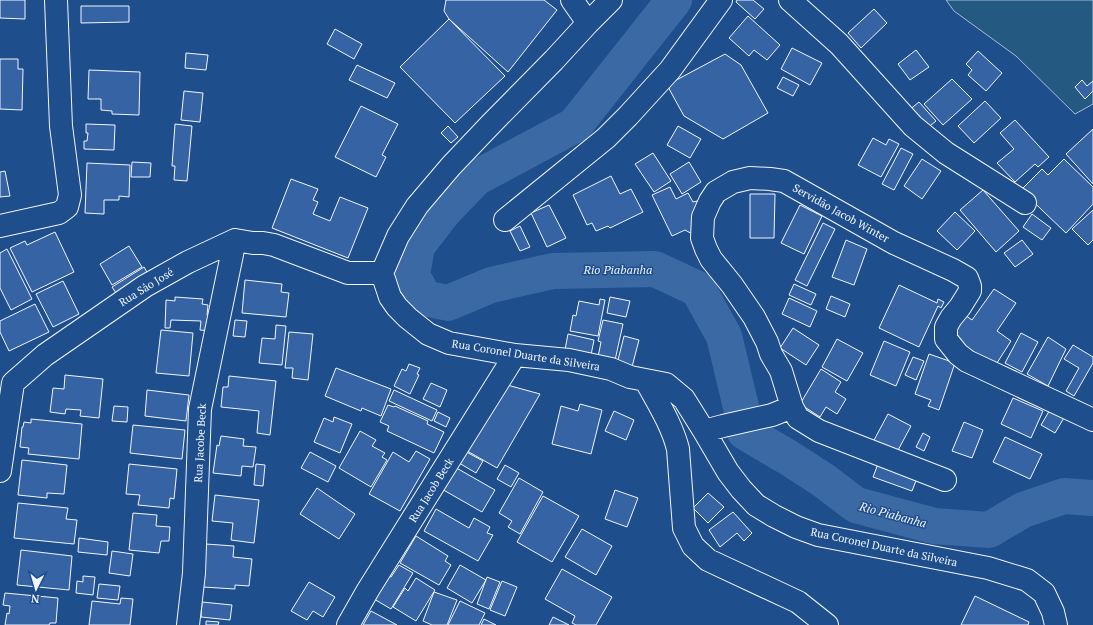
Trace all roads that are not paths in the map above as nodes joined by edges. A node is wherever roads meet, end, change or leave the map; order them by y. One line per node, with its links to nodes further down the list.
1 (56, 0): 9 (street)
2 (572, 0): 6 (street)
3 (611, 0): 6 (street)
4 (721, 0): 8 (street)
5 (790, 0): 7 (street)
6 (588, 23): 11 (street)
7 (1025, 203)
8 (505, 220)
9 (0, 226)
10 (235, 240): 11 (street); 13 (street, Rua Sâo José); 20 (street, Rua Jacobe Beck)
11 (382, 273): 12 (street, Rua Coronel Duarte da Silveira)
12 (515, 355): 14 (street, Rua Coronel Duarte da Silveira); 21 (street, Rua Jacob Beck)
13 (6, 379): 18 (street, Rua Sâo José)
14 (646, 381): 17 (street, Rua Coronel Duarte da Silveira); 22 (street)
15 (792, 407): 16 (street, Servidão Jacob Winter); 17 (street); 19 (street)
16 (1093, 420)
17 (714, 428): 23 (street, Rua Coronel Duarte da Silveira)
18 (0, 471)
19 (945, 480)
20 (188, 625)
21 (348, 625)
22 (827, 625)
23 (1056, 625)

